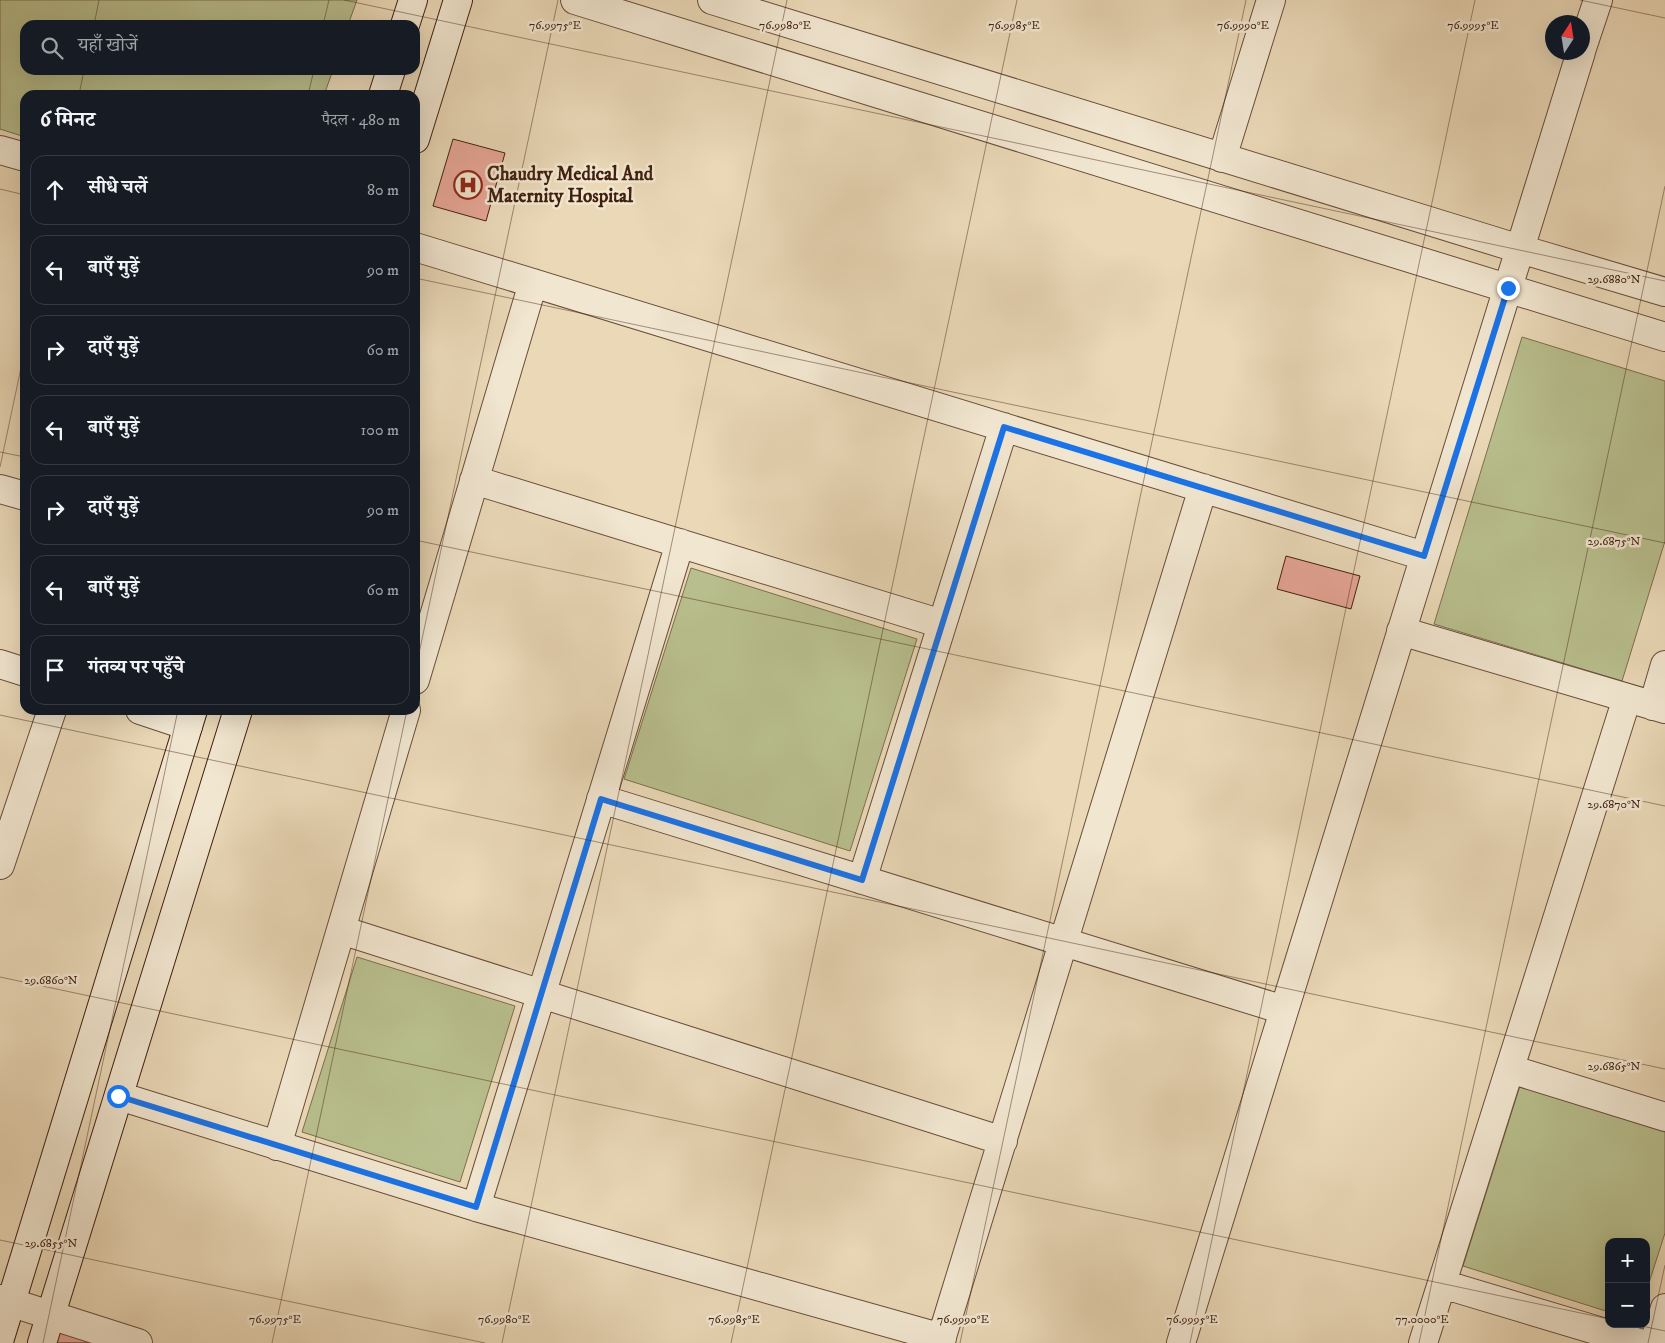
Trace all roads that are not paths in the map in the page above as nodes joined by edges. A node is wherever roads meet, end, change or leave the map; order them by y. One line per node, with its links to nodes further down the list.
1 (413, 0): 7 (street)
2 (458, 0): 12 (street)
3 (575, 0): 19 (street)
4 (712, 0): 15 (street)
5 (1271, 0): 15 (street)
6 (1598, 0): 8 (street)
7 (407, 20)
8 (1590, 24)
9 (1579, 60): 17 (street)
10 (389, 75): 11 (street)
11 (385, 90)
12 (420, 123)
13 (0, 150): 14 (street)
14 (20, 156)
15 (1222, 158): 17 (street)
16 (420, 249): 18 (street)
17 (1520, 249): 19 (street); 20 (street)
18 (533, 283): 22 (street); 23 (street)
19 (1508, 288): 21 (street); 28 (street)
20 (1665, 292)
21 (1665, 337)
22 (1004, 427): 24 (street); 29 (street)
23 (474, 480): 27 (street); 31 (street)
24 (1203, 488): 28 (street); 46 (street)
25 (0, 489): 26 (street)
26 (20, 495)
27 (680, 543): 29 (street); 42 (street)
28 (1424, 556): 30 (street)
29 (942, 624): 44 (street)
30 (1401, 631): 35 (street); 48 (street)
31 (420, 663)
32 (0, 664): 34 (street)
33 (1665, 665): 36 (street)
34 (20, 670)
35 (1627, 698): 36 (street); 49 (street)
36 (1659, 707)
37 (50, 715): 43 (street)
38 (172, 715): 41 (street)
39 (236, 715): 50 (street)
40 (405, 715): 45 (street)
41 (191, 718): 56 (street)
42 (601, 799): 44 (street); 47 (street)
43 (0, 865)
44 (862, 880): 46 (street)
45 (341, 930): 47 (street); 53 (street)
46 (1064, 942): 48 (street); 52 (street)
47 (542, 994): 52 (street); 54 (street)
48 (1284, 1010): 63 (street)
49 (1510, 1069): 51 (street); 55 (street)
50 (118, 1096): 53 (street); 58 (street)
51 (1665, 1117)
52 (1003, 1141): 60 (street)
53 (277, 1146): 54 (street)
54 (476, 1207): 60 (street)
55 (1442, 1284): 64 (street); 65 (street)
56 (5, 1301): 58 (street); 59 (street)
57 (1665, 1308): 66 (street)
58 (51, 1316): 61 (street); 62 (street)
59 (0, 1338)
60 (941, 1341)
61 (42, 1343)
62 (138, 1343)
63 (1181, 1343)
64 (1423, 1343)
65 (1639, 1343)
66 (1654, 1343)

